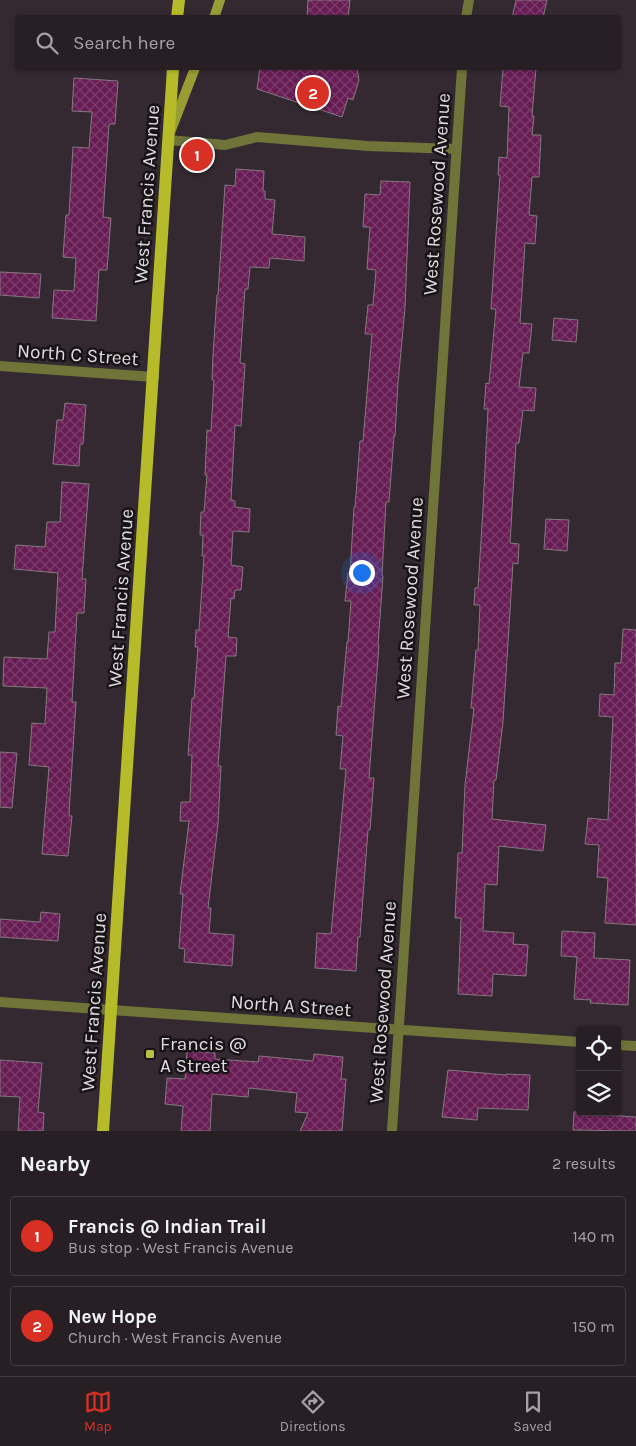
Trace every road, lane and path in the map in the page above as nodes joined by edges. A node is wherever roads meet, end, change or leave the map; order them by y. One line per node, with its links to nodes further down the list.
1 (179, 0): 4 (main road)
2 (220, 0): 5 (main road)
3 (469, 0): 6 (street)
4 (178, 15)
5 (215, 15)
6 (466, 15)
7 (173, 70): 10 (main road, West Francis Avenue)
8 (194, 70): 10 (main road)
9 (462, 70): 11 (street, West Rosewood Avenue)
10 (168, 140): 11 (street); 13 (main road, West Francis Avenue)
11 (456, 149): 16 (street, West Rosewood Avenue)
12 (0, 366): 13 (street, North C Street)
13 (154, 377): 15 (main road, West Francis Avenue)
14 (0, 1002): 15 (street, North A Street)
15 (111, 1010): 16 (street, North A Street); 20 (main road, West Francis Avenue)
16 (398, 1030): 17 (street, North A Street); 21 (street, West Rosewood Avenue)
17 (576, 1042)
18 (621, 1045): 19 (street)
19 (636, 1046)
20 (103, 1131)
21 (392, 1131)

